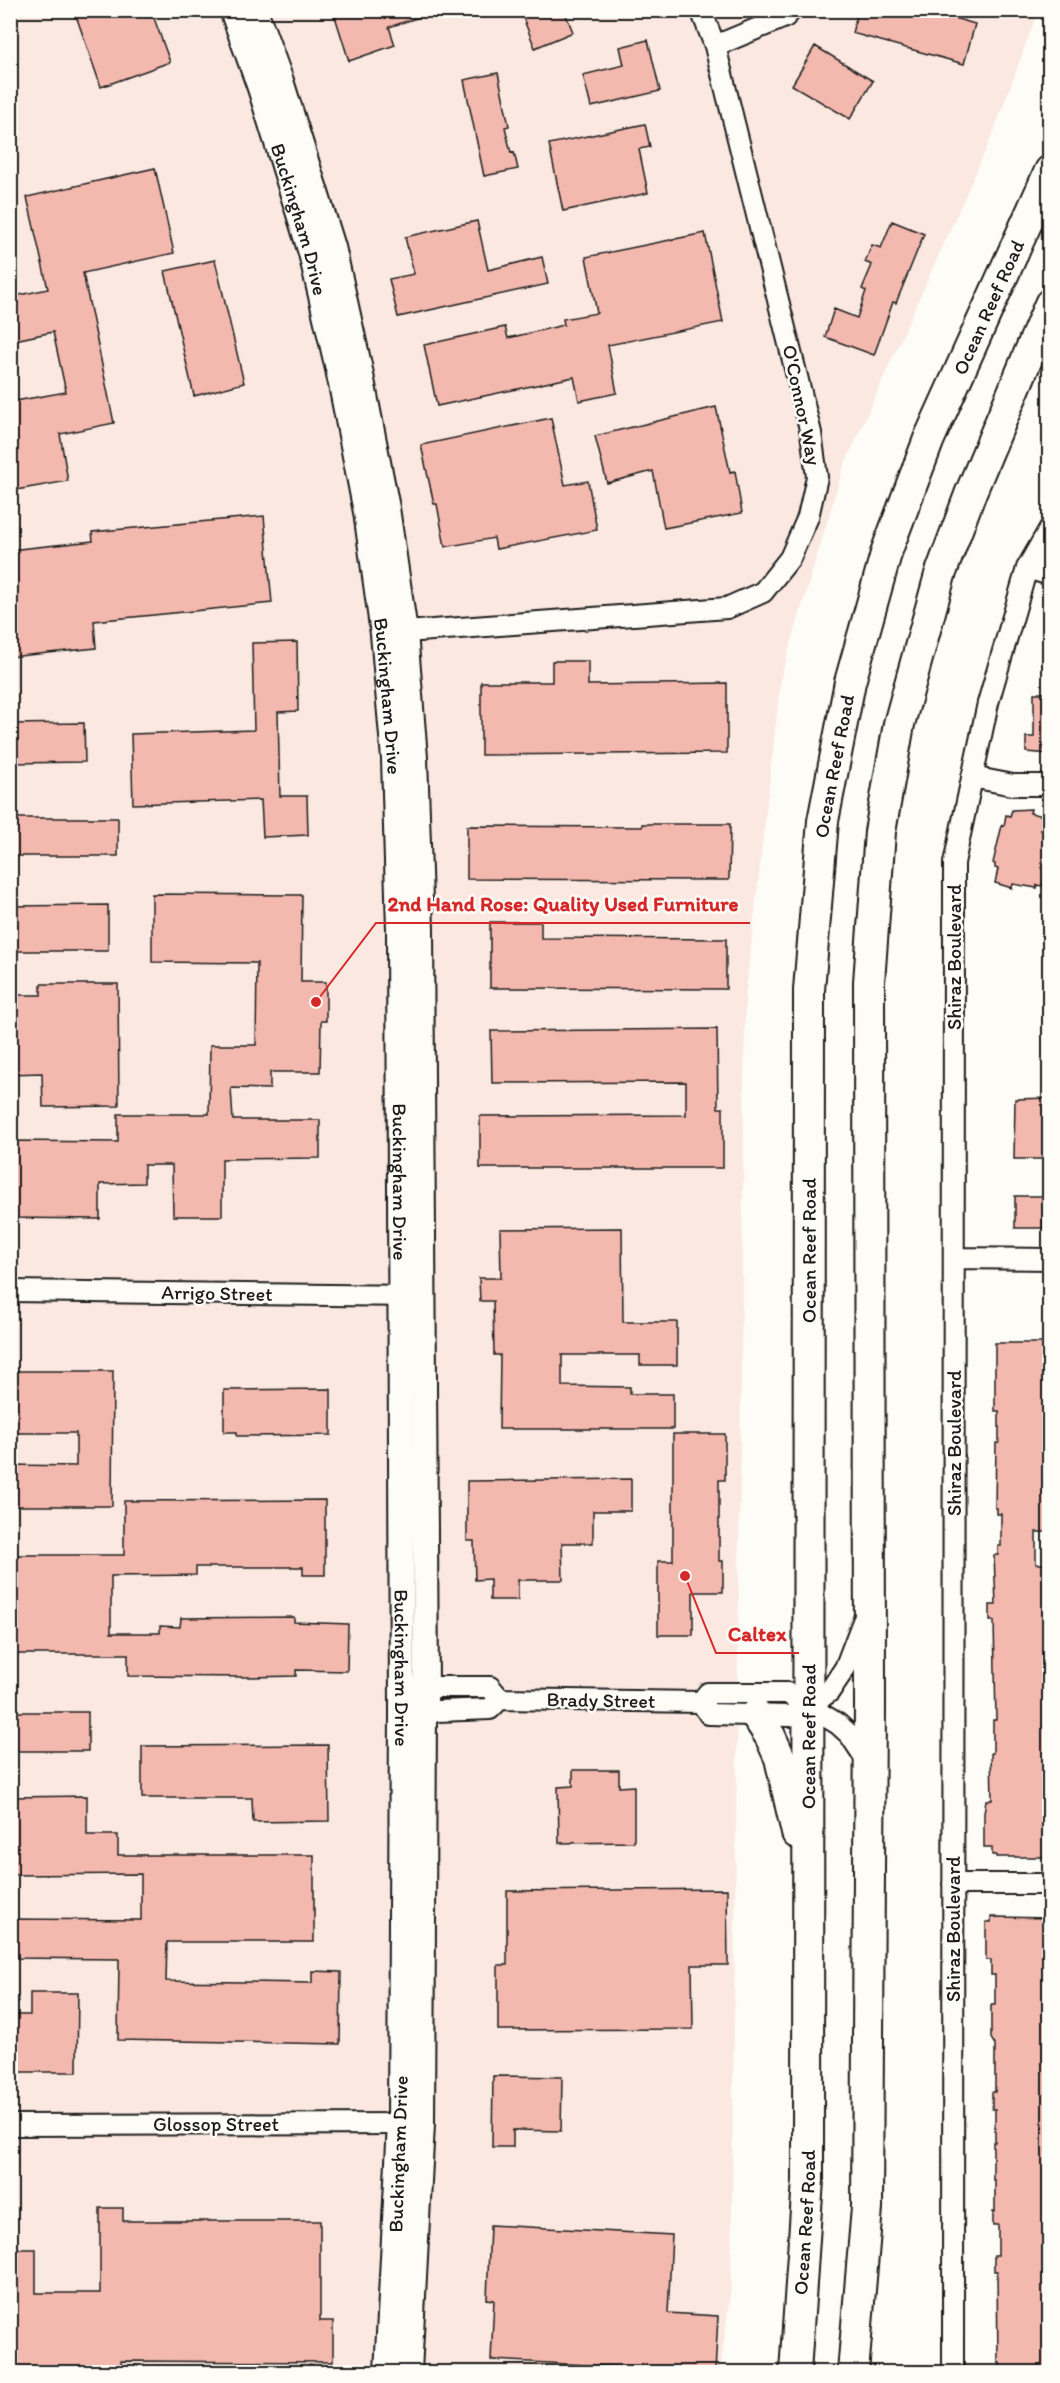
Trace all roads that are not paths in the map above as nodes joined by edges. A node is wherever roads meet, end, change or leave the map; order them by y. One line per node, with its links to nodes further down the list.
1 (232, 10): 11 (street, Buckingham Drive)
2 (255, 10): 11 (street, Buckingham Drive)
3 (701, 10): 5 (street, O'Connor Way)
4 (792, 10): 5 (street)
5 (715, 46): 11 (street, O'Connor Way)
6 (1050, 171): 23 (main road, Ocean Reef Road)
7 (1050, 304): 18 (main road)
8 (1050, 528): 9 (street, Shiraz Boulevard)
9 (1027, 568): 10 (street); 12 (street, Shiraz Boulevard)
10 (1050, 575)
11 (394, 633): 17 (street, Buckingham Drive)
12 (972, 777): 13 (street); 14 (street, Shiraz Boulevard)
13 (1050, 785)
14 (954, 1258): 15 (street); 28 (street, Shiraz Boulevard)
15 (1050, 1258)
16 (10, 1291): 17 (street, Arrigo Street)
17 (412, 1296): 19 (street, Buckingham Drive); 20 (street, Buckingham Drive)
18 (870, 1596): 23 (street, Brady Street); 26 (main road)
19 (402, 1687): 20 (street, Brady Street); 24 (street, Buckingham Drive)
20 (426, 1687): 21 (street, Brady Street); 24 (street, Buckingham Drive)
21 (500, 1699): 22 (street, Brady Street); 24 (street, Brady Street)
22 (701, 1702): 23 (street, Brady Street); 25 (street, Brady Street)
23 (810, 1706): 25 (street, Brady Street); 26 (street, Brady Street); 27 (main road, Ocean Reef Road)
24 (413, 1712): 30 (street, Buckingham Drive)
25 (756, 1715): 27 (main road)
26 (870, 1766): 35 (main road)
27 (809, 1882): 34 (main road, Ocean Reef Road)
28 (953, 1884): 29 (street); 36 (street, Shiraz Boulevard)
29 (1050, 1884)
30 (411, 2124): 31 (street, Glossop Street); 32 (street, Buckingham Drive); 33 (street, Buckingham Drive)
31 (10, 2125)
32 (387, 2373)
33 (409, 2373)
34 (795, 2373)
35 (853, 2373)
36 (953, 2373)

